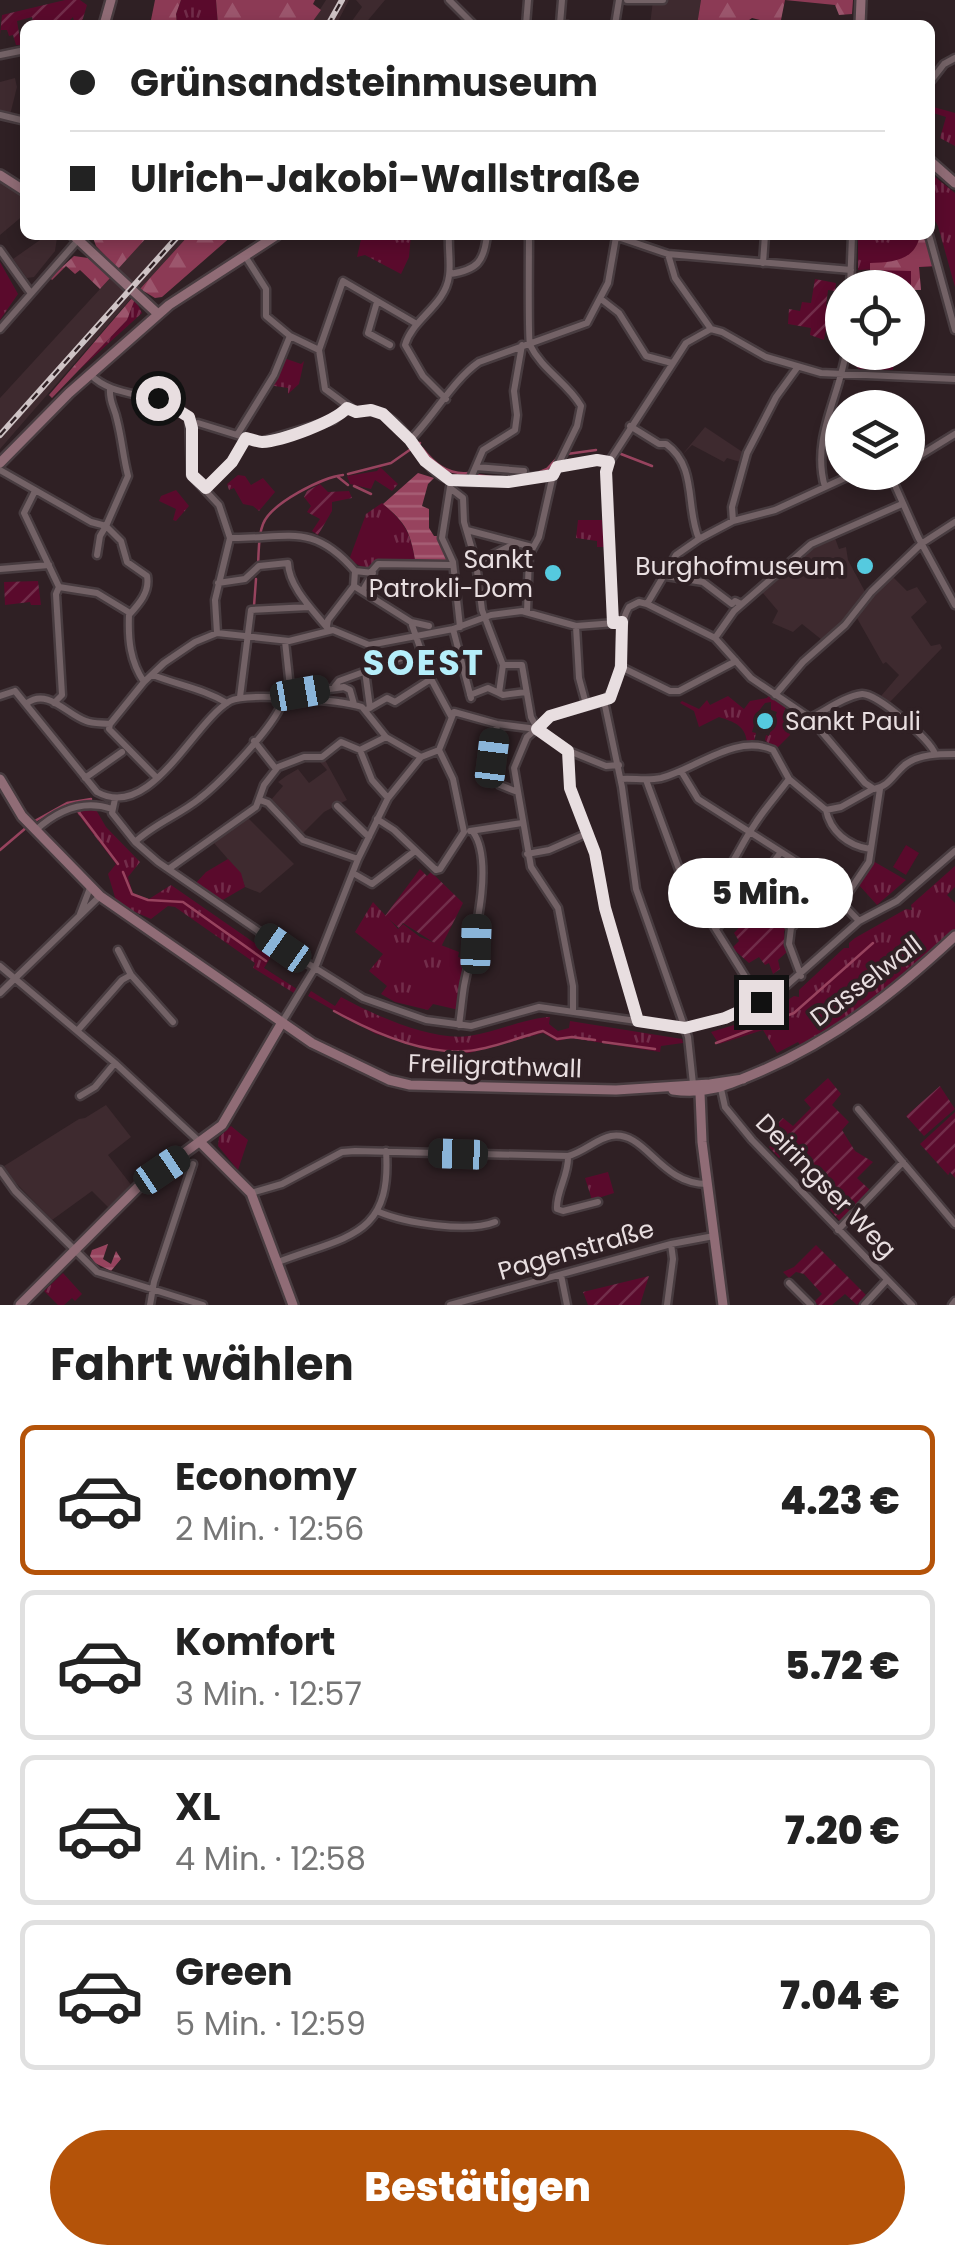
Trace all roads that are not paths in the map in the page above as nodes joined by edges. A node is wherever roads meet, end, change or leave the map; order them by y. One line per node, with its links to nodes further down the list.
1 (449, 0): 4 (street)
2 (627, 0): 3 (street)
3 (663, 0)
4 (469, 20)
5 (955, 58): 6 (street)
6 (935, 76)
7 (935, 166): 8 (street)
8 (955, 183)
9 (74, 240): 26 (street)
10 (80, 240): 29 (street)
11 (269, 240): 22 (street)
12 (449, 240): 25 (street)
13 (487, 240): 25 (street)
14 (528, 240): 35 (street)
15 (613, 240): 27 (street)
16 (626, 240): 21 (street)
17 (764, 240): 23 (street)
18 (852, 240): 24 (street)
19 (930, 240): 33 (street)
20 (0, 250): 26 (street)
21 (668, 254): 23 (street); 32 (street)
22 (245, 256): 29 (street); 34 (street)
23 (762, 263): 24 (street)
24 (851, 270)
25 (450, 274): 30 (street)
26 (30, 292): 31 (street)
27 (601, 298): 35 (street); 38 (street)
28 (377, 302): 30 (street); 36 (street); 37 (street)
29 (158, 314): 42 (street)
30 (415, 323): 46 (street)
31 (0, 329)
32 (711, 329): 38 (street); 39 (street)
33 (955, 330)
34 (290, 336): 37 (street); 51 (street)
35 (525, 344): 46 (street); 58 (street); 60 (street)
36 (390, 345)
37 (320, 350): 47 (street)
38 (672, 362): 49 (street)
39 (797, 368): 41 (street); 68 (street)
40 (842, 370): 41 (street)
41 (841, 373): 43 (street); 45 (street)
42 (90, 374): 44 (street); 57 (street)
43 (955, 379)
44 (110, 389): 64 (street); 70 (street)
45 (836, 390)
46 (446, 398): 54 (street)
47 (347, 408): 53 (street); 54 (street)
48 (198, 423): 51 (street)
49 (630, 426): 56 (street); 73 (street)
50 (825, 429): 63 (street)
51 (237, 434): 53 (street)
52 (955, 434): 55 (street)
53 (246, 438): 64 (street)
54 (410, 440): 62 (street)
55 (925, 453)
56 (609, 462): 60 (street); 97 (street)
57 (0, 466): 66 (street)
58 (475, 467): 59 (street); 61 (street)
59 (524, 471)
60 (555, 471): 61 (street); 76 (street)
61 (470, 480): 62 (street)
62 (450, 484): 71 (street); 80 (street)
63 (825, 487): 68 (street)
64 (206, 488): 72 (street)
65 (897, 490): 67 (street)
66 (34, 491): 70 (street); 79 (street)
67 (902, 504): 75 (street); 91 (street)
68 (732, 521): 73 (street)
69 (955, 522): 75 (street)
70 (106, 526): 77 (street); 94 (street)
71 (466, 530): 74 (street); 78 (street)
72 (230, 538): 82 (street); 85 (street)
73 (699, 538): 84 (street)
74 (512, 544): 76 (street); 78 (street)
75 (922, 544): 90 (street); 118 (street)
76 (532, 548): 93 (street)
77 (97, 554)
78 (476, 564): 95 (street)
79 (49, 565): 81 (street); 87 (street)
80 (451, 565): 83 (street); 100 (street)
81 (0, 569)
82 (355, 570): 83 (street); 86 (street)
83 (371, 572): 88 (street)
84 (666, 576): 89 (street); 91 (street)
85 (218, 583): 92 (street); 102 (street)
86 (354, 586): 88 (street); 99 (street)
87 (59, 587): 94 (street); 124 (street)
88 (363, 590): 96 (street)
89 (648, 604): 97 (street); 105 (street)
90 (955, 605)
91 (736, 606): 105 (street)
92 (309, 607): 99 (street); 103 (street)
93 (527, 612): 95 (street); 98 (street)
94 (130, 613): 114 (street)
95 (486, 617): 100 (street); 109 (street)
96 (411, 622): 101 (street); 104 (street)
97 (617, 623): 98 (street); 110 (street)
98 (576, 626): 127 (street)
99 (328, 628): 104 (street); 106 (street)
100 (456, 628): 101 (street); 116 (street)
101 (429, 630): 104 (street)
102 (216, 632): 103 (street); 112 (street)
103 (250, 635): 106 (street); 120 (street)
104 (417, 638): 113 (street)
105 (715, 638): 108 (street)
106 (285, 640): 121 (street)
107 (402, 658): 111 (street)
108 (736, 661): 110 (street); 118 (street)
109 (503, 665): 116 (street); 117 (street)
110 (621, 667): 122 (street)
111 (365, 672): 115 (street); 128 (street)
112 (152, 675): 114 (street); 125 (street)
113 (431, 679): 128 (street); 129 (street)
114 (144, 682): 131 (street)
115 (334, 687): 121 (street); 126 (street)
116 (499, 692): 117 (street)
117 (527, 692): 133 (street)
118 (775, 695): 130 (street)
119 (0, 696): 123 (street)
120 (240, 697): 121 (street); 125 (street)
121 (287, 699): 126 (street); 135 (street)
122 (604, 701): 127 (street); 143 (street)
123 (27, 703): 124 (street); 146 (street)
124 (54, 703): 131 (street)
125 (227, 703): 147 (street)
126 (354, 704): 128 (street)
127 (586, 704): 133 (street)
128 (369, 711): 134 (street)
129 (451, 716): 132 (street); 137 (street)
130 (810, 718): 140 (street); 152 (street)
131 (110, 724): 147 (street)
132 (496, 724): 133 (street); 153 (street)
133 (537, 729): 138 (street); 153 (street)
134 (386, 737): 136 (street); 142 (street)
135 (254, 741): 144 (street); 167 (street)
136 (360, 750): 144 (street); 154 (street)
137 (439, 750): 142 (street); 163 (street)
138 (568, 751): 143 (street); 165 (street)
139 (122, 752): 146 (street)
140 (935, 754): 141 (street); 152 (street)
141 (955, 754)
142 (422, 757): 154 (street)
143 (618, 766): 149 (street)
144 (276, 769): 156 (street)
145 (681, 772): 150 (street); 151 (street); 164 (street)
146 (85, 778): 155 (street)
147 (156, 778): 155 (street)
148 (0, 779): 162 (street, Freiligrathwall)
149 (621, 779): 151 (street); 202 (street)
150 (789, 779): 159 (street); 164 (street)
151 (646, 780): 180 (street)
152 (877, 789): 159 (street); 168 (street)
153 (515, 792): 161 (street)
154 (388, 798): 160 (street)
155 (115, 799): 158 (street)
156 (260, 800): 173 (street); 174 (street)
157 (337, 806): 166 (street)
158 (112, 809): 162 (street); 167 (street)
159 (826, 810): 168 (street)
160 (377, 818): 166 (street); 170 (street)
161 (522, 823): 163 (street); 172 (street)
162 (32, 827): 177 (street, Freiligrathwall)
163 (468, 832): 170 (street); 183 (street)
164 (750, 832): 171 (street); 180 (street)
165 (588, 833): 172 (street); 198 (street)
166 (369, 837): 173 (street)
167 (135, 842): 174 (street)
168 (870, 850): 181 (street)
169 (955, 851): 185 (street)
170 (415, 852): 175 (street)
171 (780, 852): 176 (street); 178 (street)
172 (527, 854): 197 (street)
173 (358, 859): 175 (street)
174 (170, 868): 191 (street)
175 (353, 872): 191 (street)
176 (758, 885): 186 (street); 187 (street)
177 (90, 888): 179 (street, Freiligrathwall); 184 (street)
178 (830, 888): 181 (street); 187 (street)
179 (100, 896): 184 (street); 200 (street, Freiligrathwall)
180 (697, 898): 186 (street)
181 (842, 902): 185 (street)
182 (468, 905): 183 (street)
183 (477, 910): 201 (street)
184 (80, 914): 194 (street)
185 (859, 921): 193 (street)
186 (716, 928): 196 (street)
187 (791, 928): 193 (street)
188 (955, 936): 205 (street, Dasselwall)
189 (118, 950): 192 (street)
190 (0, 966): 194 (street)
191 (315, 968): 200 (street); 201 (street)
192 (132, 975): 199 (street); 203 (street)
193 (801, 976): 196 (street)
194 (17, 978): 195 (street); 203 (street)
195 (0, 994)
196 (761, 1002): 202 (street)
197 (573, 1011): 198 (street); 201 (street)
198 (638, 1021): 202 (street)
199 (173, 1022)
200 (282, 1024): 206 (street, Freiligrathwall); 210 (street)
201 (459, 1025)
202 (685, 1028): 206 (street)
203 (78, 1030): 204 (street)
204 (114, 1063): 208 (street); 210 (street)
205 (743, 1078): 206 (street, Dasselwall); 207 (street, Dasselwall)
206 (697, 1088): 207 (street, Dasselwall); 216 (street)
207 (721, 1090): 222 (street, Deiringser Weg)
208 (80, 1096)
209 (858, 1109): 213 (street)
210 (201, 1143): 217 (street); 225 (street)
211 (386, 1151): 212 (street); 217 (street); 219 (street)
212 (568, 1156): 216 (street); 218 (street)
213 (903, 1162): 221 (street); 222 (street)
214 (193, 1164): 230 (street)
215 (0, 1170): 225 (street)
216 (707, 1184): 223 (street)
217 (251, 1193): 226 (street)
218 (598, 1202)
219 (379, 1212): 220 (street); 226 (street)
220 (495, 1222)
221 (955, 1224)
222 (838, 1230): 228 (street, Deiringser Weg)
223 (714, 1236): 224 (street, Pagenstraße); 239 (street)
224 (671, 1244): 227 (street, Pagenstraße); 238 (street)
225 (75, 1251): 230 (street); 232 (street)
226 (278, 1262): 235 (street)
227 (560, 1274): 231 (street, Pagenstraße); 237 (street)
228 (887, 1280): 241 (street); 242 (street, Deiringser Weg)
229 (789, 1283): 240 (street)
230 (153, 1291): 233 (street); 234 (street)
231 (481, 1302): 236 (street, Pagenstraße)
232 (20, 1305)
233 (150, 1305)
234 (203, 1305)
235 (293, 1305)
236 (450, 1305)
237 (567, 1305)
238 (666, 1305)
239 (722, 1305)
240 (811, 1305)
241 (864, 1305)
242 (912, 1305)

